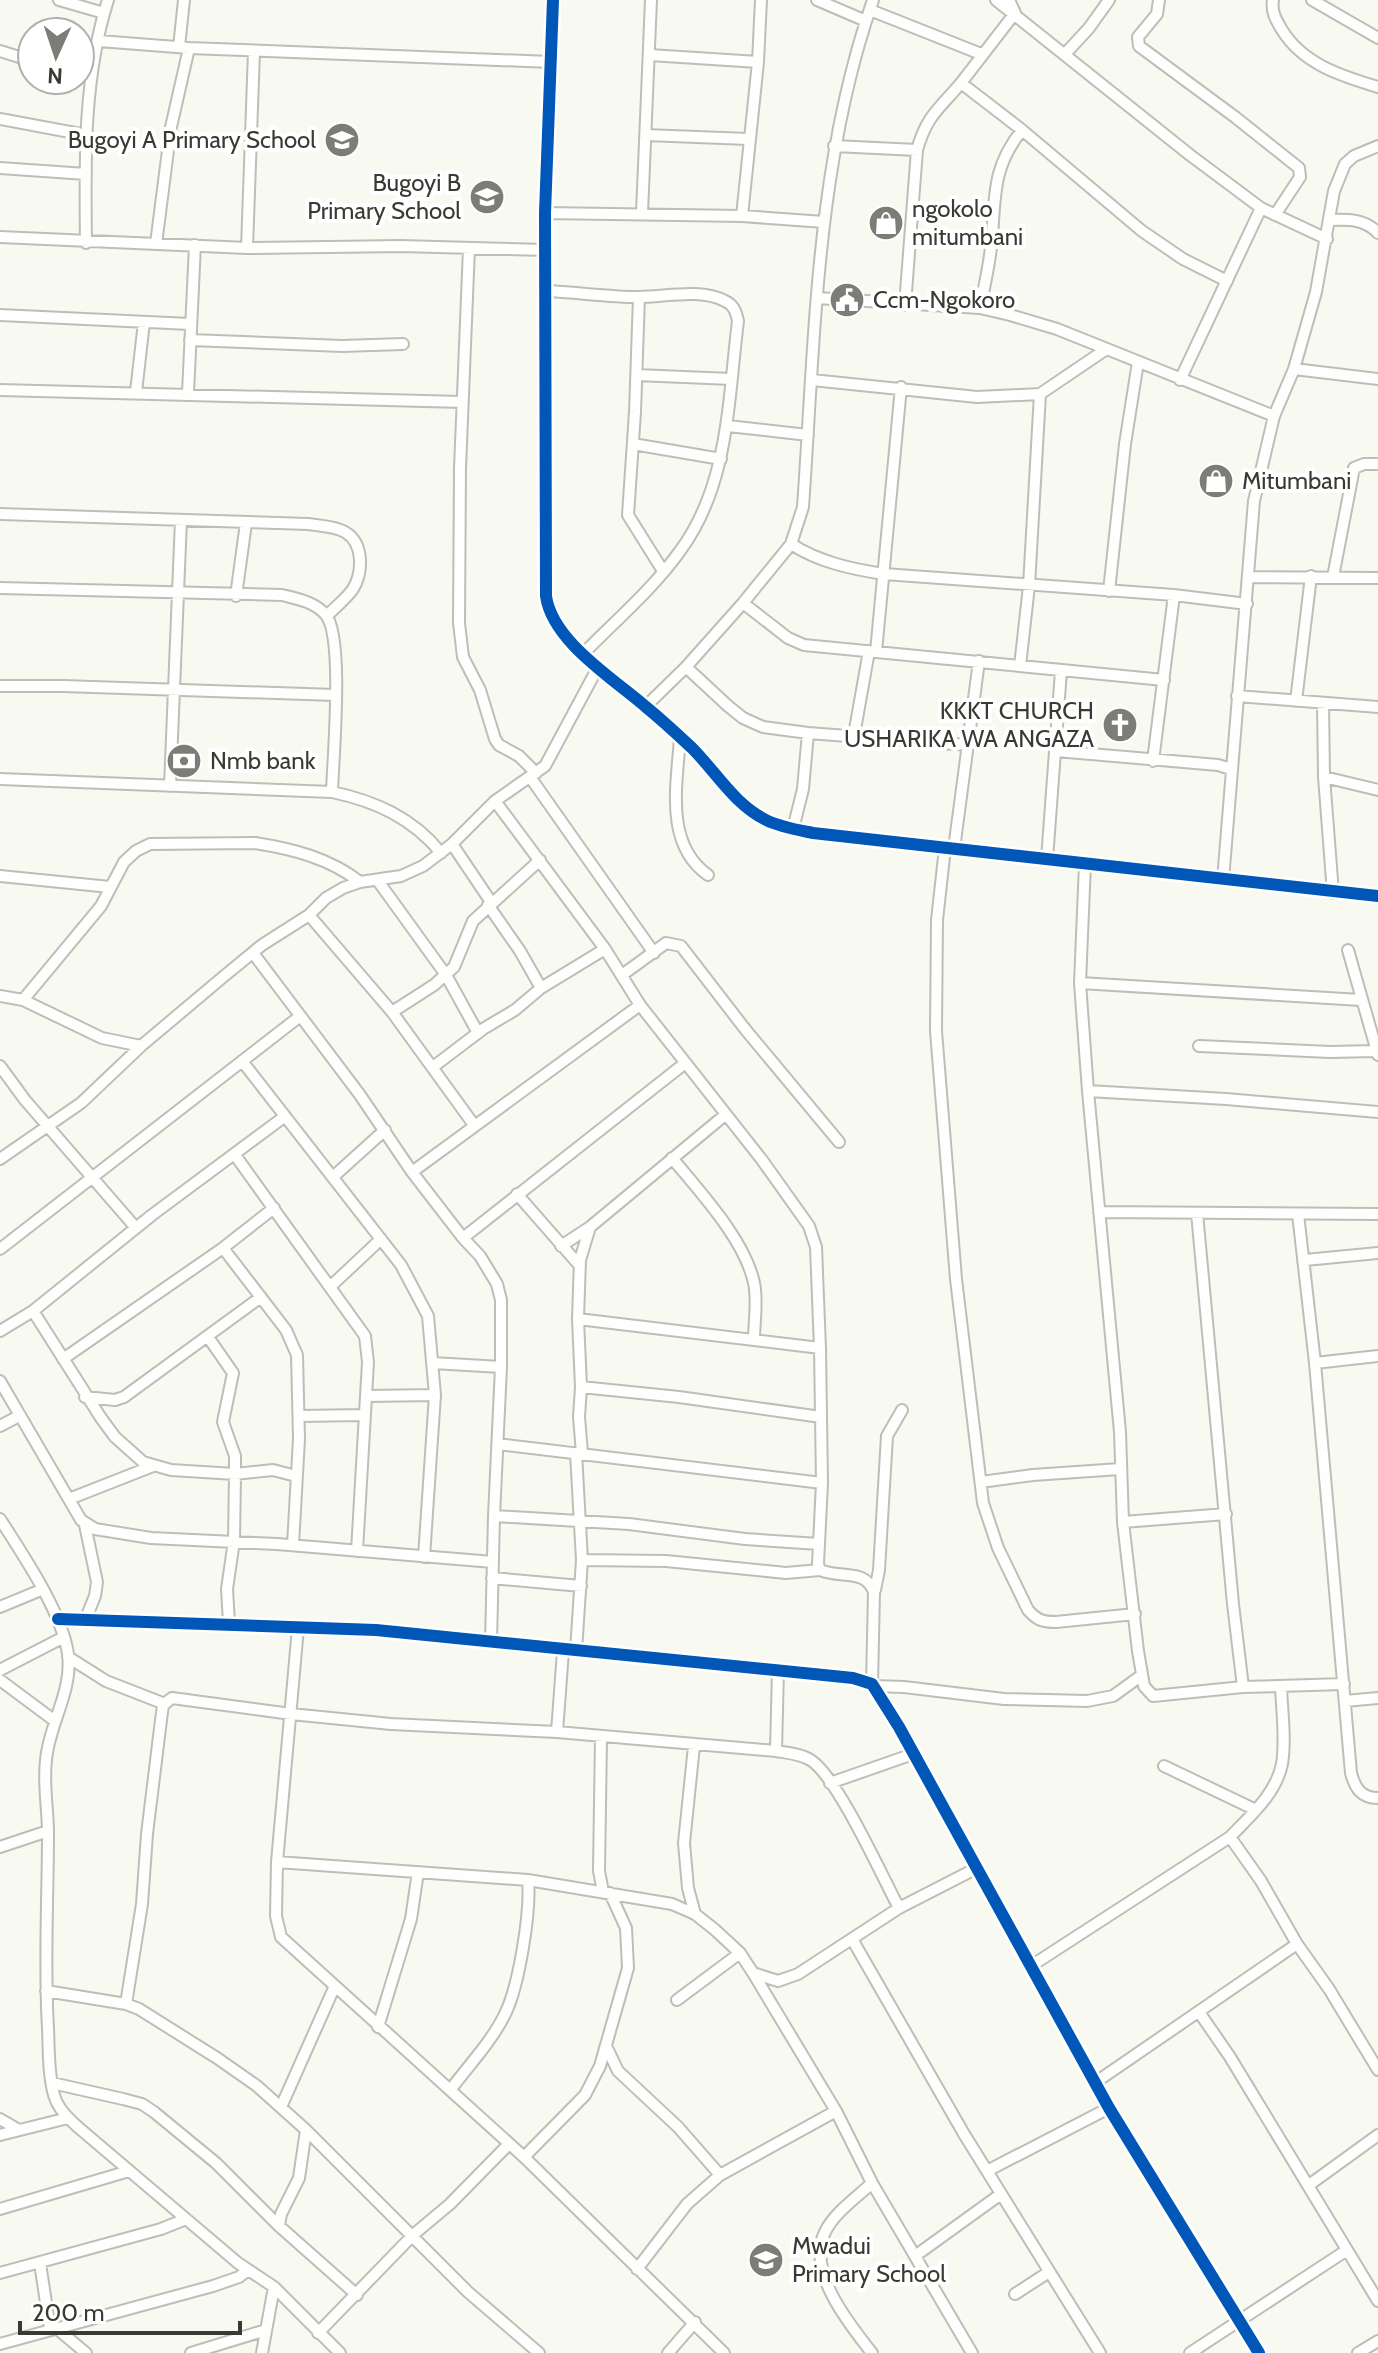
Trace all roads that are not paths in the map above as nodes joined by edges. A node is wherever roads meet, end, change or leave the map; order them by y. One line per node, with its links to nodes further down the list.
1 (59, 0): 15 (street)
2 (108, 0): 15 (street)
3 (184, 0): 19 (street)
4 (553, 0): 25 (street)
5 (651, 0): 24 (street)
6 (761, 0): 26 (street)
7 (817, 0): 14 (street)
8 (996, 0): 16 (street)
9 (1009, 0): 16 (street)
10 (1109, 0): 23 (street)
11 (1159, 0): 43 (street)
12 (1273, 0): 28 (street)
13 (1312, 0): 17 (street)
14 (870, 10): 22 (street); 35 (street)
15 (104, 13): 18 (street)
16 (1015, 13): 22 (street); 23 (street)
17 (1378, 38)
18 (99, 41): 19 (street); 20 (street)
19 (184, 48): 21 (street); 51 (street)
20 (96, 49)
21 (254, 51): 25 (street); 53 (street)
22 (981, 54): 27 (street)
23 (1065, 54): 40 (street)
24 (650, 55): 26 (street); 33 (street)
25 (551, 62): 41 (street)
26 (758, 62): 34 (street)
27 (961, 83): 31 (street); 37 (street)
28 (1378, 87)
29 (85, 96): 32 (street)
30 (0, 119): 32 (street)
31 (1022, 130): 56 (street); 61 (street)
32 (86, 135): 39 (street)
33 (646, 135): 34 (street); 42 (street)
34 (748, 139): 44 (street)
35 (834, 146): 37 (street); 46 (street)
36 (1376, 148): 45 (street)
37 (917, 150): 60 (street)
38 (0, 168): 39 (street)
39 (86, 174): 50 (street)
40 (1261, 208): 43 (street); 56 (street)
41 (545, 213): 42 (street); 55 (street)
42 (642, 213): 44 (street)
43 (1275, 215): 49 (street)
44 (742, 216): 46 (street)
45 (1329, 220): 47 (street); 49 (street)
46 (824, 222): 59 (street)
47 (1378, 233)
48 (0, 237): 50 (street)
49 (1327, 239): 69 (street)
50 (86, 243): 51 (street)
51 (156, 244): 52 (street)
52 (195, 245): 53 (street); 64 (street)
53 (247, 248): 54 (street)
54 (469, 248): 55 (street); 80 (street)
55 (546, 250): 57 (street)
56 (1227, 281): 74 (street)
57 (545, 291): 58 (street); 107 (street)
58 (639, 297): 70 (street); 71 (street)
59 (817, 298): 60 (street); 73 (street)
60 (905, 305): 61 (street)
61 (980, 308): 67 (street)
62 (0, 315): 63 (street)
63 (144, 322): 64 (street); 77 (street)
64 (190, 324): 65 (street)
65 (190, 340): 66 (street); 78 (street)
66 (403, 344)
67 (1105, 350): 68 (street); 79 (street)
68 (1138, 362): 74 (street); 99 (street)
69 (1294, 369): 72 (street); 81 (street)
70 (637, 375): 71 (street); 84 (street)
71 (731, 379): 82 (street)
72 (1378, 379)
73 (812, 380): 75 (street); 83 (street)
74 (1180, 380): 81 (street)
75 (901, 387): 79 (street); 92 (street)
76 (0, 390): 77 (street)
77 (136, 392): 78 (street)
78 (188, 393): 80 (street)
79 (1040, 394): 97 (street)
80 (462, 402): 129 (street)
81 (1274, 416): 94 (street)
82 (728, 426): 83 (street); 85 (street)
83 (808, 435): 90 (street)
84 (633, 444): 85 (street); 91 (street)
85 (721, 459): 91 (street)
86 (1378, 464): 95 (street)
87 (0, 514): 88 (street)
88 (181, 520): 89 (street); 100 (street)
89 (246, 523): 102 (street); 105 (street)
90 (791, 544): 92 (street); 103 (street)
91 (663, 571): 107 (street)
92 (884, 574): 97 (street); 106 (street)
93 (1311, 576): 94 (street); 95 (street); 118 (street)
94 (1249, 577): 104 (street)
95 (1333, 577): 96 (street)
96 (1378, 578)
97 (1029, 586): 99 (street); 109 (street)
98 (0, 588): 100 (street)
99 (1109, 591): 101 (street)
100 (177, 593): 102 (street); 115 (street)
101 (1174, 595): 104 (street); 113 (street)
102 (236, 596): 105 (street)
103 (743, 603): 106 (street); 110 (street)
104 (1247, 604): 117 (street)
105 (327, 616): 116 (street)
106 (872, 652): 108 (street); 123 (street)
107 (583, 654): 111 (street)
108 (979, 661): 109 (street); 125 (street)
109 (1020, 666): 112 (street)
110 (686, 667): 120 (street); 122 (street)
111 (597, 669): 120 (street); 129 (street)
112 (1061, 671): 113 (street); 126 (street)
113 (1164, 680): 127 (street)
114 (0, 686): 115 (street)
115 (174, 690): 116 (street); 132 (street)
116 (335, 695): 134 (street)
117 (1237, 696): 118 (street); 128 (street)
118 (1296, 701): 119 (street)
119 (1323, 703): 121 (street); 130 (street)
120 (646, 706): 124 (street)
121 (1378, 707)
122 (808, 733): 123 (street); 136 (street)
123 (854, 735): 125 (street)
124 (680, 738): 136 (street); 143 (street)
125 (969, 745): 138 (street)
126 (1056, 751): 127 (street); 140 (street)
127 (1153, 761): 128 (street)
128 (1231, 769): 145 (street)
129 (533, 775): 135 (street); 156 (street)
130 (1324, 777): 133 (street); 149 (street)
131 (0, 779): 132 (street)
132 (170, 786): 134 (street)
133 (1378, 790)
134 (332, 792): 139 (street)
135 (495, 801): 137 (street); 141 (street)
136 (793, 829): 138 (street)
137 (452, 844): 139 (street); 151 (street)
138 (949, 848): 140 (street); 235 (street)
139 (441, 853): 146 (street)
140 (1047, 859): 142 (street)
141 (540, 860): 151 (street); 153 (street)
142 (1085, 864): 145 (street); 159 (street)
143 (708, 875)
144 (0, 876): 148 (street)
145 (1223, 880): 149 (street)
146 (378, 881): 147 (street); 157 (street)
147 (360, 882): 148 (street); 152 (street)
148 (110, 887): 162 (street)
149 (1333, 893): 150 (street)
150 (1378, 896)
151 (490, 904): 157 (street); 160 (street)
152 (309, 915): 155 (street); 165 (street)
153 (605, 949): 158 (street); 160 (street)
154 (1348, 950): 163 (street)
155 (253, 953): 166 (street); 168 (street)
156 (654, 953): 158 (street); 182 (street)
157 (446, 975): 165 (street); 167 (street)
158 (622, 975): 164 (street)
159 (1080, 983): 163 (street); 175 (street)
160 (541, 988): 167 (street)
161 (0, 996): 162 (street)
162 (23, 1000): 168 (street)
163 (1361, 1000): 170 (street)
164 (640, 1005): 172 (street); 179 (street)
165 (392, 1012): 174 (street)
166 (299, 1017): 171 (street); 181 (street)
167 (478, 1033): 174 (street)
168 (141, 1046): 180 (street)
169 (1199, 1046): 170 (street)
170 (1377, 1053)
171 (242, 1061): 178 (street); 188 (street)
172 (684, 1064): 177 (street); 189 (street)
173 (0, 1066): 180 (street)
174 (433, 1067): 179 (street)
175 (1088, 1091): 176 (street); 191 (street)
176 (1378, 1112)
177 (725, 1115): 184 (street); 212 (street)
178 (284, 1117): 183 (street); 187 (street)
179 (474, 1125): 186 (street)
180 (48, 1127): 185 (street); 188 (street)
181 (385, 1130): 186 (street); 187 (street)
182 (839, 1142)
183 (235, 1155): 190 (street); 196 (street)
184 (672, 1158): 195 (street); 211 (street)
185 (0, 1159)
186 (412, 1172): 197 (street)
187 (334, 1176): 198 (street)
188 (91, 1177): 196 (street); 201 (street)
189 (517, 1194): 197 (street); 199 (street)
190 (274, 1208): 200 (street); 205 (street)
191 (1099, 1212): 192 (street); 232 (street)
192 (1197, 1213): 193 (street); 238 (street)
193 (1298, 1214): 194 (street); 203 (street)
194 (1378, 1214)
195 (590, 1227): 199 (street); 204 (street)
196 (136, 1228): 207 (street)
197 (463, 1238): 217 (street)
198 (381, 1239): 205 (street); 215 (street)
199 (561, 1246): 204 (street)
200 (223, 1248): 206 (street); 214 (street)
201 (0, 1249)
202 (1378, 1253): 203 (street)
203 (1305, 1260): 216 (street)
204 (580, 1266): 208 (street)
205 (331, 1286): 221 (street)
206 (261, 1297): 210 (street); 226 (street)
207 (33, 1311): 209 (street); 214 (street)
208 (578, 1319): 211 (street); 219 (street)
209 (0, 1331)
210 (208, 1337): 222 (street); 233 (street)
211 (754, 1340): 212 (street)
212 (820, 1348): 227 (street)
213 (1378, 1356): 216 (street)
214 (63, 1359): 222 (street)
215 (433, 1363): 217 (street); 220 (street)
216 (1315, 1363): 271 (street)
217 (501, 1367): 229 (street)
218 (0, 1381): 225 (street)
219 (581, 1387): 227 (street); 230 (street)
220 (435, 1395): 221 (street); 248 (street)
221 (366, 1396): 224 (street)
222 (85, 1397): 231 (street)
223 (902, 1410): 255 (street)
224 (365, 1415): 226 (street); 247 (street)
225 (19, 1416): 228 (street); 237 (street)
226 (299, 1416): 234 (street)
227 (821, 1417): 236 (street)
228 (0, 1426)
229 (498, 1444): 230 (street); 239 (street)
230 (579, 1453): 236 (street); 241 (street)
231 (153, 1466): 233 (street); 237 (street)
232 (1120, 1469): 235 (street); 242 (street)
233 (235, 1474): 234 (street); 244 (street)
234 (296, 1476): 246 (street)
235 (981, 1482): 257 (street)
236 (822, 1483): 245 (street)
237 (69, 1499): 243 (street)
238 (1226, 1514): 242 (street); 273 (street)
239 (494, 1516): 241 (street); 250 (street)
240 (0, 1519): 254 (street)
241 (578, 1520): 245 (street); 249 (street)
242 (1123, 1522): 257 (street)
243 (85, 1525): 244 (street); 258 (street)
244 (234, 1541): 246 (street); 260 (street)
245 (819, 1544): 251 (street)
246 (293, 1545): 247 (street)
247 (357, 1551): 248 (street)
248 (424, 1557): 250 (street)
249 (582, 1560): 251 (street); 253 (street)
250 (493, 1562): 252 (street)
251 (820, 1570): 255 (street)
252 (492, 1578): 253 (street); 263 (street)
253 (581, 1586): 265 (street)
254 (41, 1590): 256 (street); 259 (street)
255 (874, 1592): 272 (street)
256 (0, 1607)
257 (1135, 1614): 269 (street)
258 (86, 1618): 259 (street); 260 (street)
259 (58, 1619): 262 (street)
260 (229, 1623): 261 (street)
261 (298, 1628): 263 (street); 278 (street)
262 (64, 1637): 266 (street); 267 (street)
263 (491, 1642): 264 (street)
264 (563, 1651): 265 (street); 280 (street)
265 (576, 1651): 268 (street)
266 (68, 1657): 277 (street); 279 (street)
267 (0, 1670)
268 (778, 1670): 272 (street); 283 (street)
269 (1142, 1675): 272 (street); 273 (street)
270 (0, 1680): 279 (street)
271 (1344, 1684): 274 (street); 276 (street)
272 (873, 1685): 284 (street)
273 (1243, 1687): 274 (street)
274 (1281, 1687): 288 (street)
275 (1378, 1698): 276 (street)
276 (1345, 1701): 287 (street)
277 (165, 1704): 278 (street); 307 (street)
278 (291, 1714): 280 (street); 292 (street)
279 (55, 1721): 289 (street)
280 (557, 1732): 281 (street)
281 (601, 1738): 282 (street); 296 (street)
282 (694, 1746): 283 (street); 298 (street)
283 (776, 1751): 286 (street)
284 (913, 1754): 286 (street); 293 (street)
285 (1164, 1766): 288 (street)
286 (830, 1783): 297 (street)
287 (1378, 1798)
288 (1256, 1810): 290 (street)
289 (48, 1831): 291 (street); 305 (street)
290 (1230, 1837): 300 (street); 302 (street)
291 (0, 1847)
292 (277, 1862): 294 (street); 304 (street)
293 (977, 1868): 297 (street); 302 (street)
294 (418, 1872): 295 (street); 309 (street)
295 (528, 1880): 296 (street); 314 (street)
296 (607, 1893): 298 (street); 310 (street)
297 (899, 1908): 299 (street)
298 (695, 1914): 301 (street)
299 (852, 1939): 303 (street); 327 (street)
300 (1297, 1944): 308 (street); 311 (street)
301 (740, 1953): 303 (street); 306 (street)
302 (1031, 1966): 312 (street)
303 (753, 1973): 317 (street)
304 (334, 1988): 309 (street); 315 (street)
305 (46, 1991): 307 (street); 313 (street)
306 (677, 2000)
307 (126, 2004): 315 (street)
308 (1199, 2012): 312 (street); 330 (street)
309 (378, 2027): 314 (street)
310 (606, 2046): 325 (street); 328 (street)
311 (1378, 2070)
312 (1096, 2082): 316 (street)
313 (52, 2083): 318 (street); 334 (street)
314 (451, 2089): 324 (street)
315 (281, 2107): 321 (street)
316 (1109, 2108): 327 (street); 348 (street)
317 (836, 2111): 328 (street); 329 (street)
318 (68, 2118): 320 (street); 326 (street)
319 (0, 2119): 320 (street)
320 (19, 2130): 322 (street)
321 (306, 2130): 334 (street); 335 (street)
322 (0, 2135)
323 (1378, 2135): 330 (street)
324 (509, 2144): 325 (street); 335 (street)
325 (524, 2157): 339 (street)
326 (129, 2171): 332 (street); 333 (street)
327 (987, 2171): 331 (street)
328 (720, 2175): 339 (street)
329 (872, 2183): 337 (street); 361 (street)
330 (1309, 2185): 336 (street)
331 (1001, 2194): 337 (street); 341 (street)
332 (0, 2209)
333 (186, 2219): 338 (street); 340 (street)
334 (279, 2226): 345 (street)
335 (413, 2235): 345 (street); 358 (street)
336 (1347, 2250): 346 (street); 348 (street)
337 (915, 2256): 362 (street)
338 (40, 2263): 342 (street); 349 (street)
339 (637, 2269): 347 (street)
340 (248, 2270): 343 (street); 349 (street)
341 (1049, 2272): 344 (street); 363 (street)
342 (0, 2273)
343 (274, 2287): 350 (street); 351 (street)
344 (1015, 2294)
345 (357, 2295): 351 (street)
346 (1378, 2301)
347 (695, 2322): 359 (street); 360 (street)
348 (1241, 2322): 364 (street); 365 (street)
349 (52, 2328): 353 (street); 354 (street)
350 (266, 2330): 355 (street); 356 (street)
351 (318, 2333): 357 (street)
352 (1378, 2341): 366 (street)
353 (0, 2344)
354 (86, 2353)
355 (191, 2353)
356 (262, 2353)
357 (340, 2353)
358 (539, 2353)
359 (668, 2353)
360 (724, 2353)
361 (872, 2353)
362 (972, 2353)
363 (1100, 2353)
364 (1190, 2353)
365 (1259, 2353)
366 (1358, 2353)

